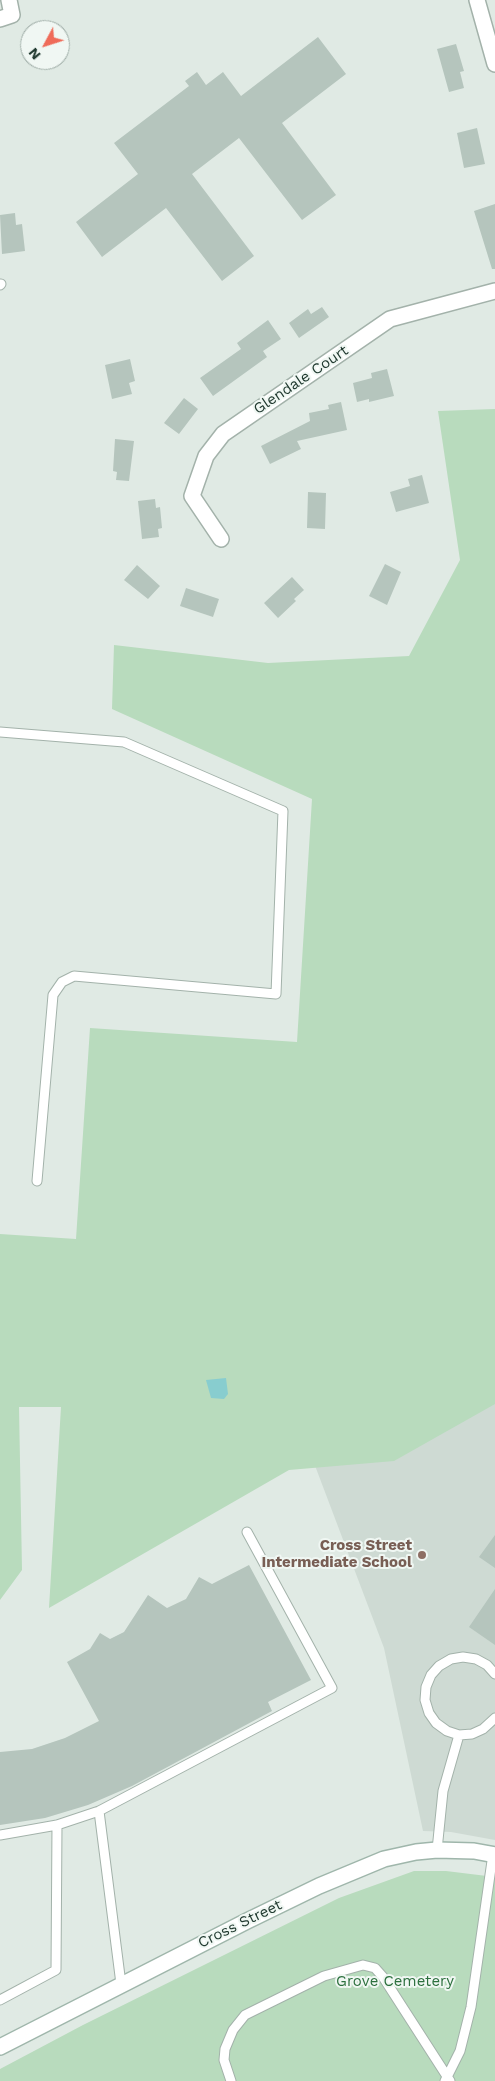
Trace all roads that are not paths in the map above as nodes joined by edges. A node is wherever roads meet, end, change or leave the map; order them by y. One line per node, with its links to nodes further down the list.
1 (9, 0): 3 (street)
2 (477, 0): 4 (street)
3 (6, 17)
4 (495, 64)
5 (495, 291): 6 (street, Glendale Court)
6 (221, 539)
7 (0, 732): 8 (lane)
8 (37, 1181)
9 (247, 1532): 13 (lane)
10 (495, 1674): 12 (lane)
11 (495, 1718): 12 (lane)
12 (459, 1735): 16 (lane)
13 (99, 1812): 14 (lane); 19 (lane)
14 (58, 1825): 15 (lane); 20 (lane)
15 (0, 1835)
16 (437, 1850): 17 (street, Cross Street); 19 (street, Cross Street)
17 (494, 1854): 18 (lane)
18 (491, 1902): 22 (lane)
19 (121, 1984): 21 (street, Cross Street)
20 (0, 2000)
21 (0, 2048)
22 (448, 2080): 23 (lane)
23 (231, 2081)

